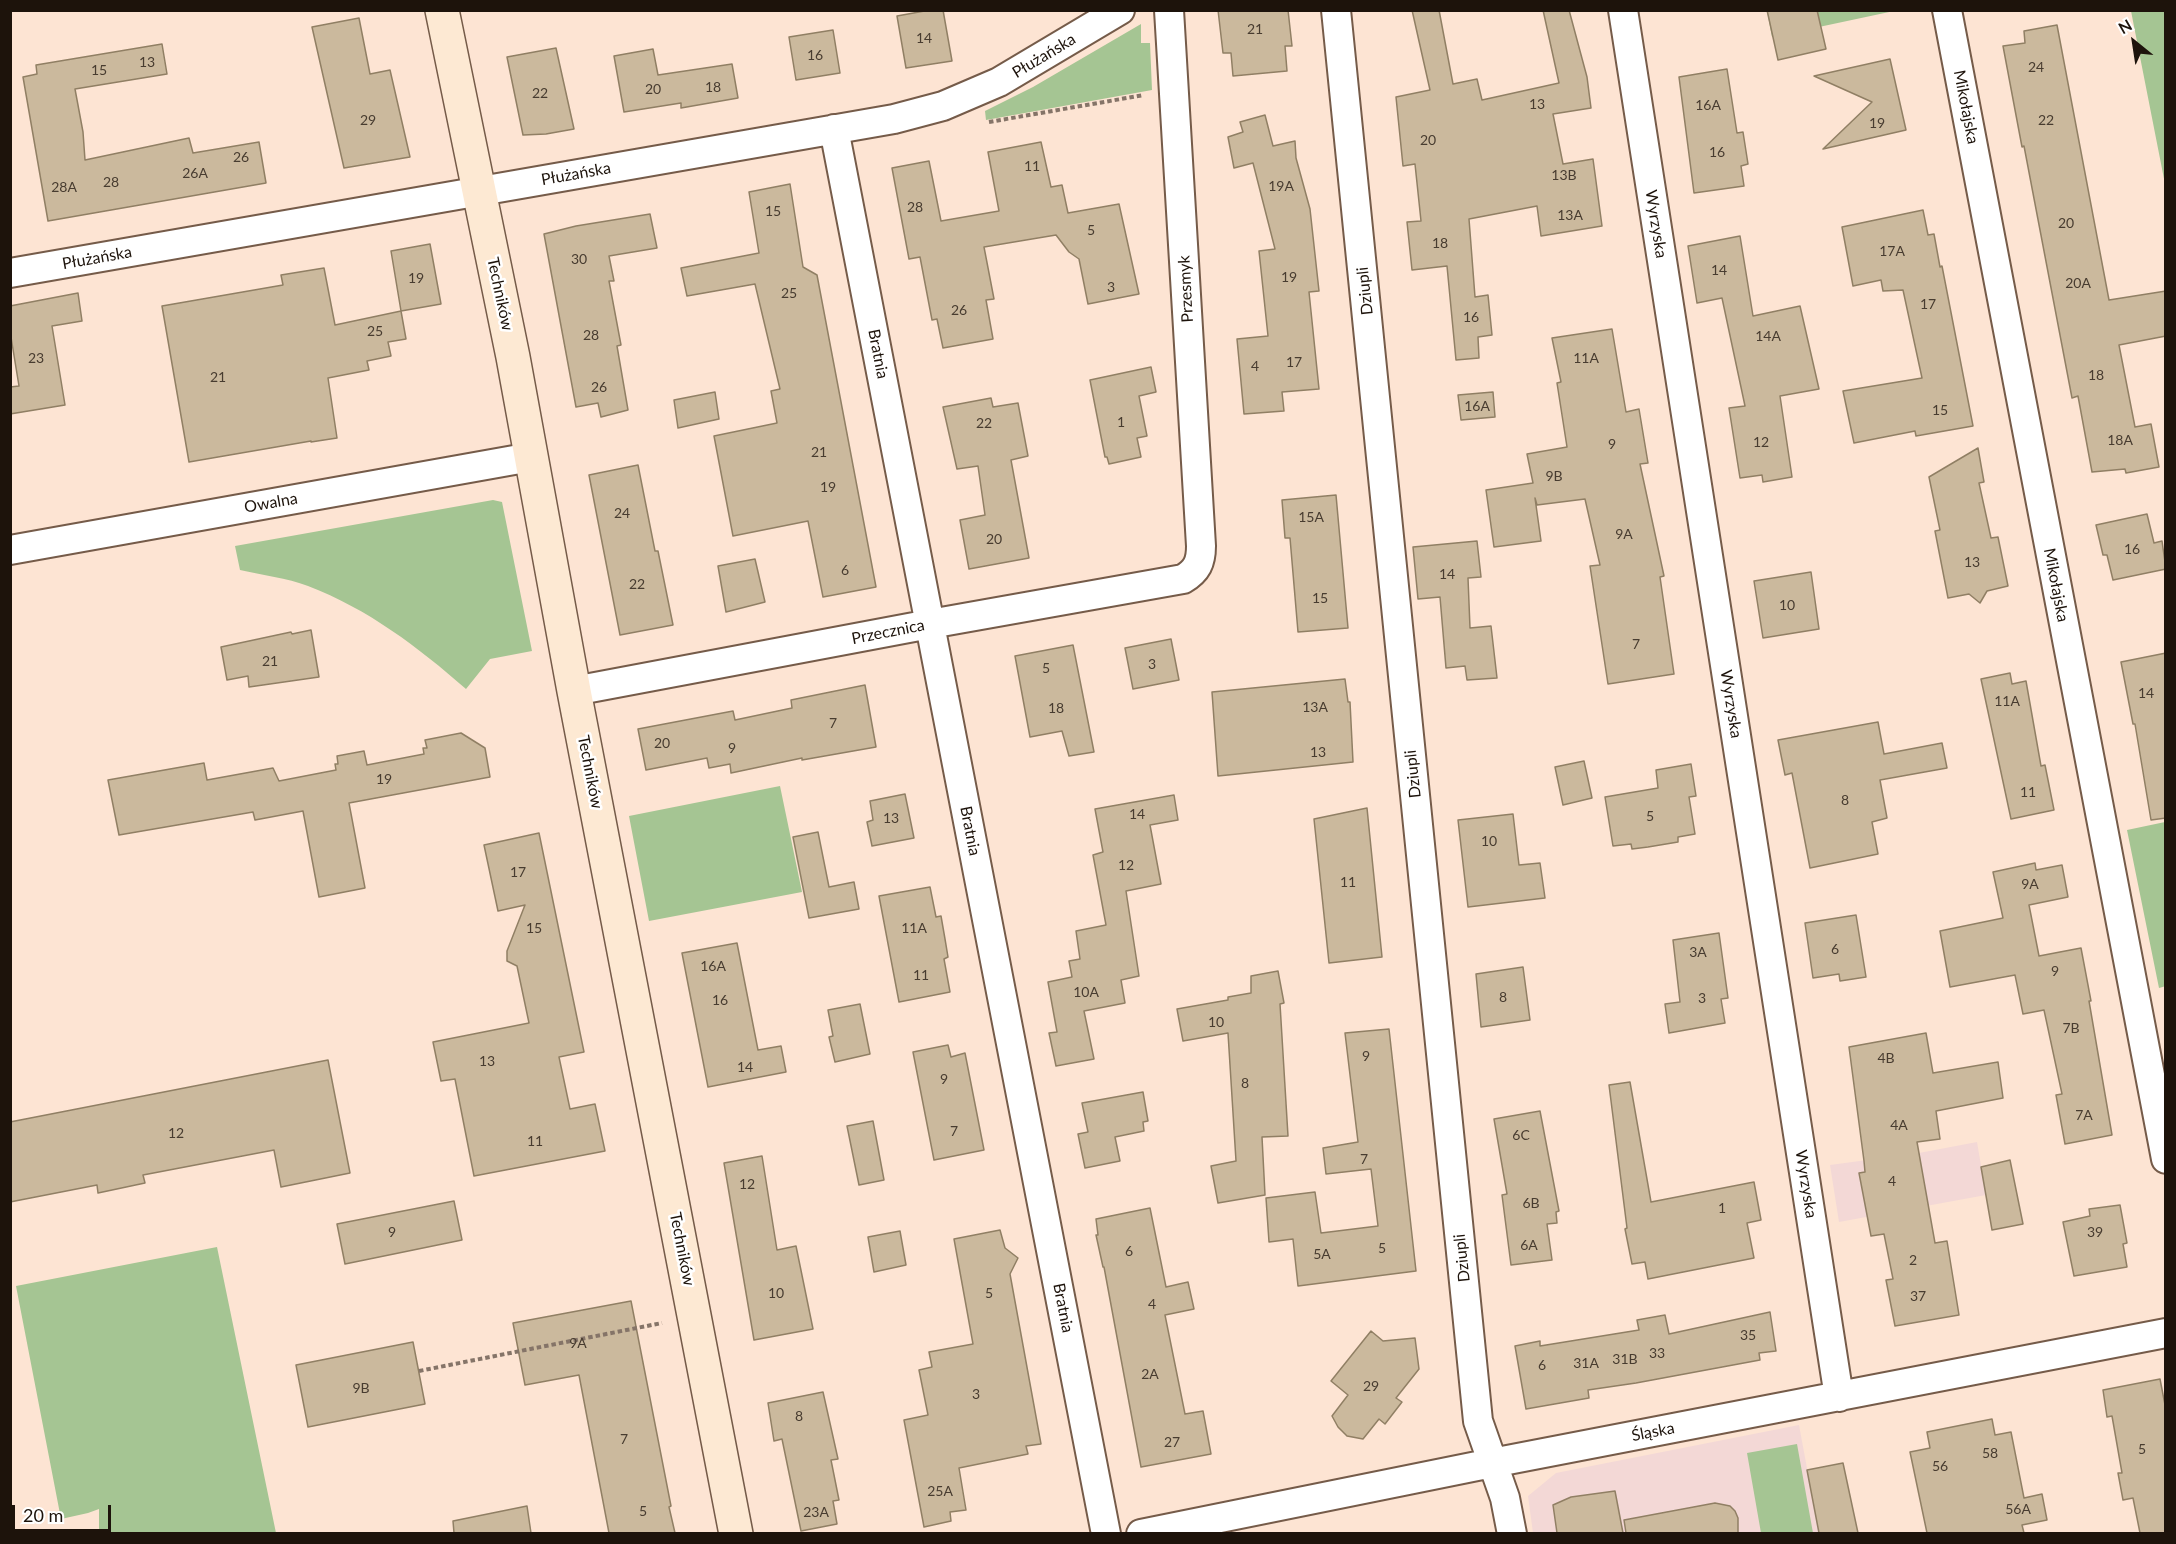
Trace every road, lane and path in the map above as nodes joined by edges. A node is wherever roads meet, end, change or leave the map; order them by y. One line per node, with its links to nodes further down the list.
1 (442, 10): 10 (street, Techników)
2 (1120, 10): 9 (street, Płużańska)
3 (1169, 10): 14 (street, Przesmyk)
4 (1336, 10): 22 (street, Dziupli)
5 (1623, 10): 21 (street, Wyrzyska)
6 (1947, 10): 17 (street, Mikołajska)
7 (1145, 95): 8 (path)
8 (983, 123)
9 (834, 129): 10 (street, Płużańska); 15 (street, Bratnia)
10 (479, 191): 11 (street, Płużańska); 12 (street, Techników)
11 (10, 273)
12 (531, 457): 13 (street, Owalna); 16 (street, Techników)
13 (10, 549)
14 (1197, 567): 15 (street, Przecznica)
15 (930, 624): 16 (street, Przecznica); 24 (street, Bratnia)
16 (574, 691): 23 (street, Techników)
17 (2166, 1159)
18 (663, 1323): 20 (path)
19 (2166, 1333): 21 (street, Śląska)
20 (419, 1371)
21 (1839, 1397): 22 (street, Śląska)
22 (1492, 1463): 25 (street, Śląska); 26 (street, Dziupli)
23 (736, 1533)
24 (1106, 1533)
25 (1141, 1533)
26 (1512, 1533)

